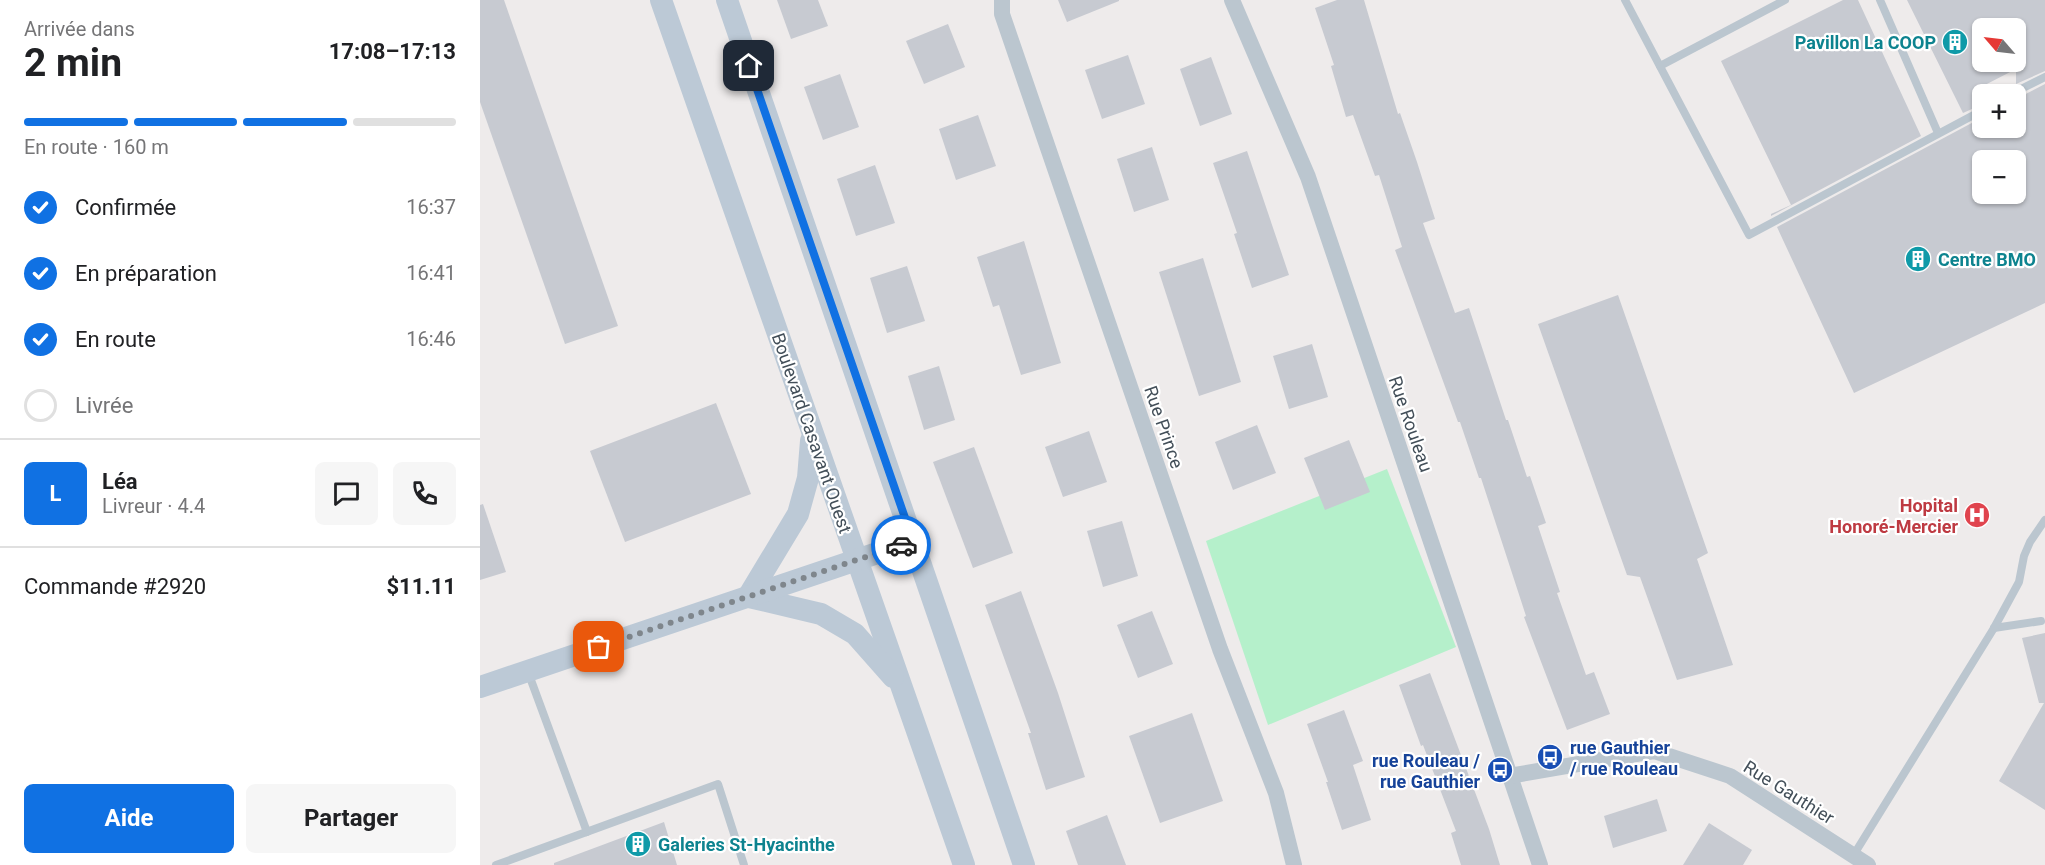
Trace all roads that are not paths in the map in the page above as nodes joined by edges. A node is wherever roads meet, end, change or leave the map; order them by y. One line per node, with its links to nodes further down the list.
1 (662, 0): 13 (street, Boulevard Casavant Ouest)
2 (727, 0): 15 (street)
3 (1002, 0): 30 (street, Rue Prince)
4 (1232, 0): 23 (street, Rue Rouleau)
5 (1625, 0): 8 (lane)
6 (1785, 0): 8 (lane)
7 (1880, 0): 12 (lane)
8 (1660, 66): 12 (lane)
9 (2045, 76): 10 (lane)
10 (2026, 86)
11 (1972, 116): 12 (lane)
12 (1938, 133)
13 (812, 434): 16 (street, Boulevard Casavant Ouest); 17 (street)
14 (2045, 520): 19 (lane)
15 (913, 541): 16 (street); 29 (street)
16 (856, 559): 17 (street); 21 (street, Boulevard Casavant Ouest)
17 (748, 597): 20 (street); 21 (street)
18 (2041, 621): 19 (lane)
19 (1994, 628): 25 (lane)
20 (528, 671): 22 (street); 24 (lane)
21 (901, 686): 28 (street, Boulevard Casavant Ouest)
22 (480, 687)
23 (1509, 776): 25 (street, Rue Gauthier); 31 (street, Rue Rouleau)
24 (588, 832): 26 (lane); 27 (lane)
25 (1853, 855): 32 (street, Rue Gauthier)
26 (496, 865)
27 (744, 865)
28 (964, 865)
29 (1024, 865)
30 (1293, 865)
31 (1540, 865)
32 (1868, 865)

